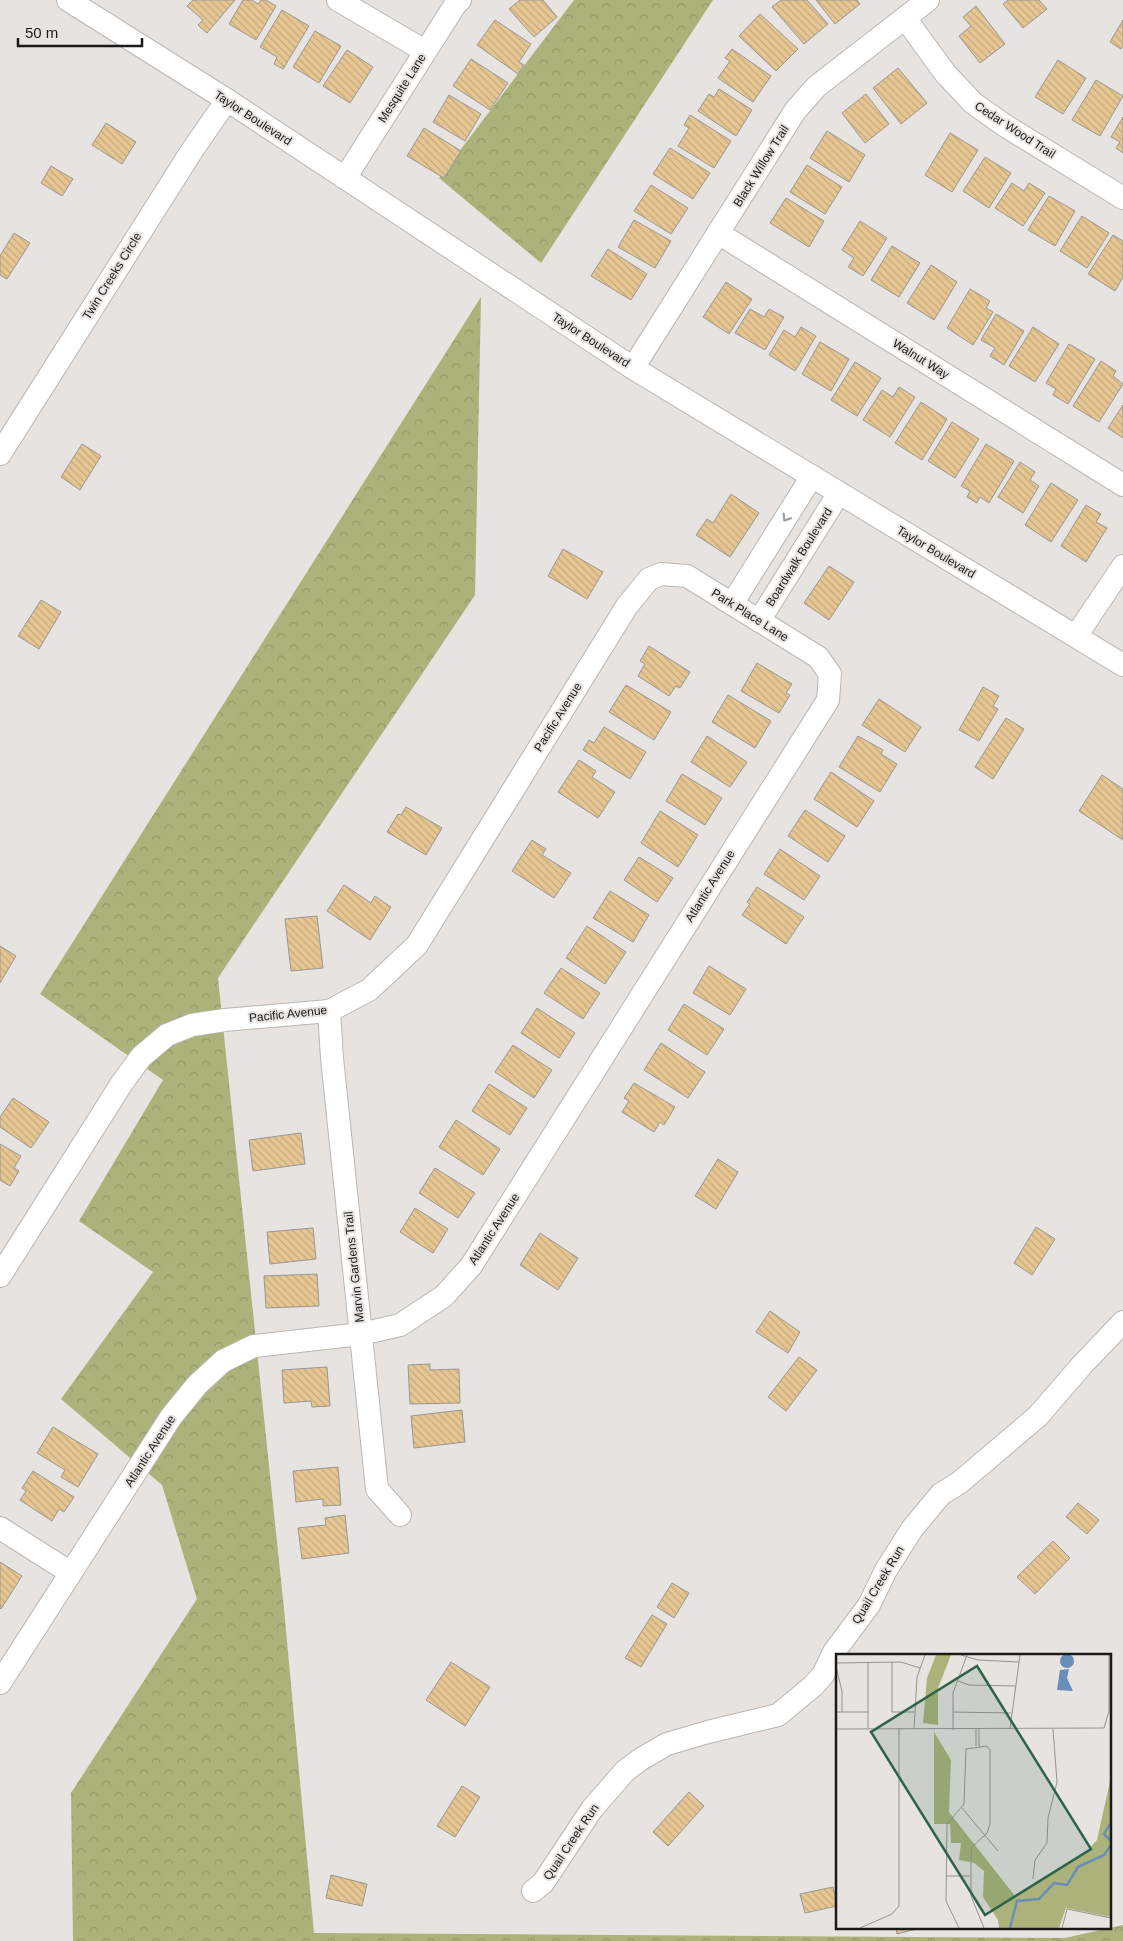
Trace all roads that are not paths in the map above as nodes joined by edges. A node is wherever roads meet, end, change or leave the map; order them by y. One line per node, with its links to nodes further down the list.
1 (68, 0): 7 (street, Taylor Boulevard)
2 (338, 0): 6 (street)
3 (460, 0): 6 (street, Mesquite Lane)
4 (928, 0): 5 (street, Black Willow Trail)
5 (905, 18): 9 (street, Cedar Wood Trail); 10 (street, Black Willow Trail)
6 (425, 51): 8 (street, Mesquite Lane)
7 (226, 100): 8 (street, Taylor Boulevard); 12 (street, Twin Creeks Circle)
8 (345, 178): 11 (street, Taylor Boulevard)
9 (1123, 198)
10 (718, 233): 11 (street, Black Willow Trail); 14 (street, Walnut Way)
11 (633, 368): 13 (street, Taylor Boulevard)
12 (0, 454)
13 (812, 476): 15 (street, Taylor Boulevard); 18 (street, one-way to 18)
14 (1123, 485)
15 (839, 492): 19 (street, Boardwalk Boulevard); 20 (street, Taylor Boulevard)
16 (1123, 566): 20 (street)
17 (661, 574): 18 (street, Park Place Lane); 23 (street, Pacific Avenue)
18 (732, 604): 19 (street, Park Place Lane)
19 (759, 621): 22 (street, Park Place Lane)
20 (1076, 636): 21 (street, Taylor Boulevard)
21 (1123, 665)
22 (830, 674): 26 (street, Atlantic Avenue)
23 (329, 1011): 24 (street, Pacific Avenue); 26 (street, Marvin Gardens Trail)
24 (0, 1276)
25 (1123, 1322): 31 (street, Quail Creek Run)
26 (361, 1334): 27 (street, Marvin Gardens Trail); 29 (street, Atlantic Avenue)
27 (400, 1515)
28 (0, 1528): 29 (street)
29 (71, 1573): 30 (street, Atlantic Avenue)
30 (0, 1683)
31 (533, 1891)

